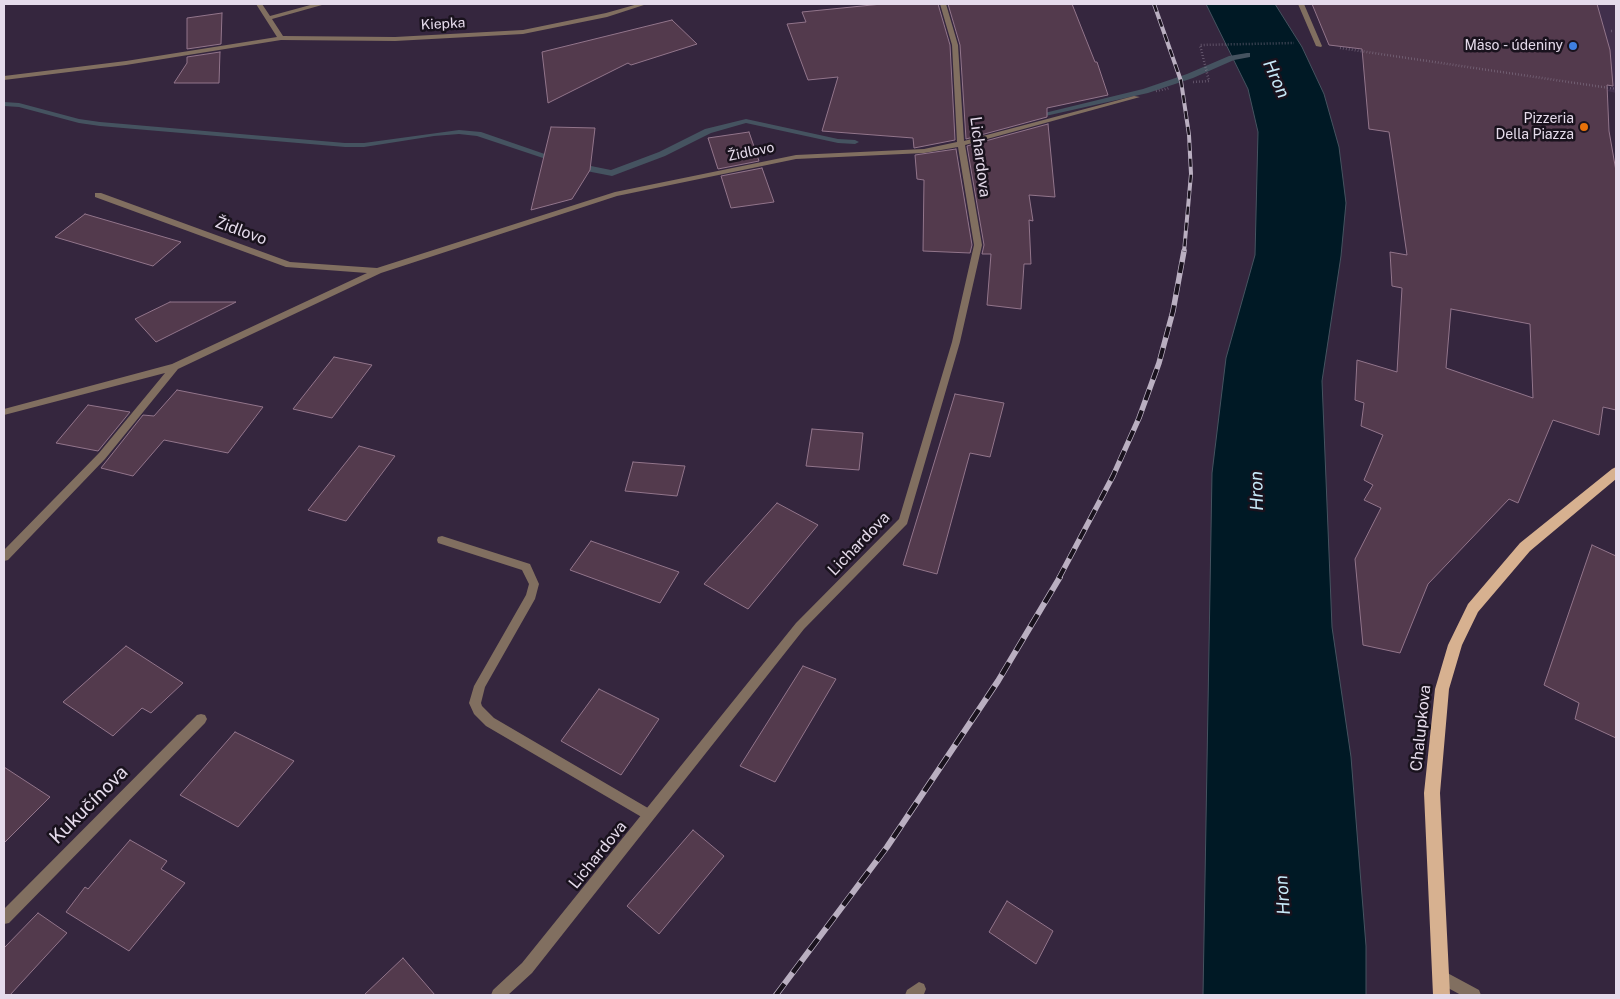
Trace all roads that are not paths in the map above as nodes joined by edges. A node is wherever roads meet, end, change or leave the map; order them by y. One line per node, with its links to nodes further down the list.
1 (259, 4): 6 (street)
2 (320, 4): 6 (street)
3 (644, 4): 7 (street, Kiepka)
4 (943, 4): 11 (street, Lichardova)
5 (1301, 4): 8 (street)
6 (268, 18): 7 (street)
7 (281, 38): 9 (street, Kiepka)
8 (1319, 46)
9 (4, 78)
10 (1136, 97): 11 (street, Židlovo)
11 (961, 144): 13 (street, Židlovo); 20 (street, Lichardova)
12 (98, 195): 13 (street, Židlovo)
13 (378, 271): 14 (street, Židlovo)
14 (175, 367): 15 (street, Židlovo); 18 (street, Židlovo)
15 (4, 412)
16 (1616, 472): 22 (main road, Chalupkova)
17 (442, 540): 20 (street)
18 (4, 557)
19 (201, 719): 21 (street, Kukučínova)
20 (649, 815): 23 (street, Lichardova)
21 (4, 918)
22 (1440, 976): 24 (main road, Chalupkova); 25 (street)
23 (498, 995)
24 (1441, 995)
25 (1474, 995)

